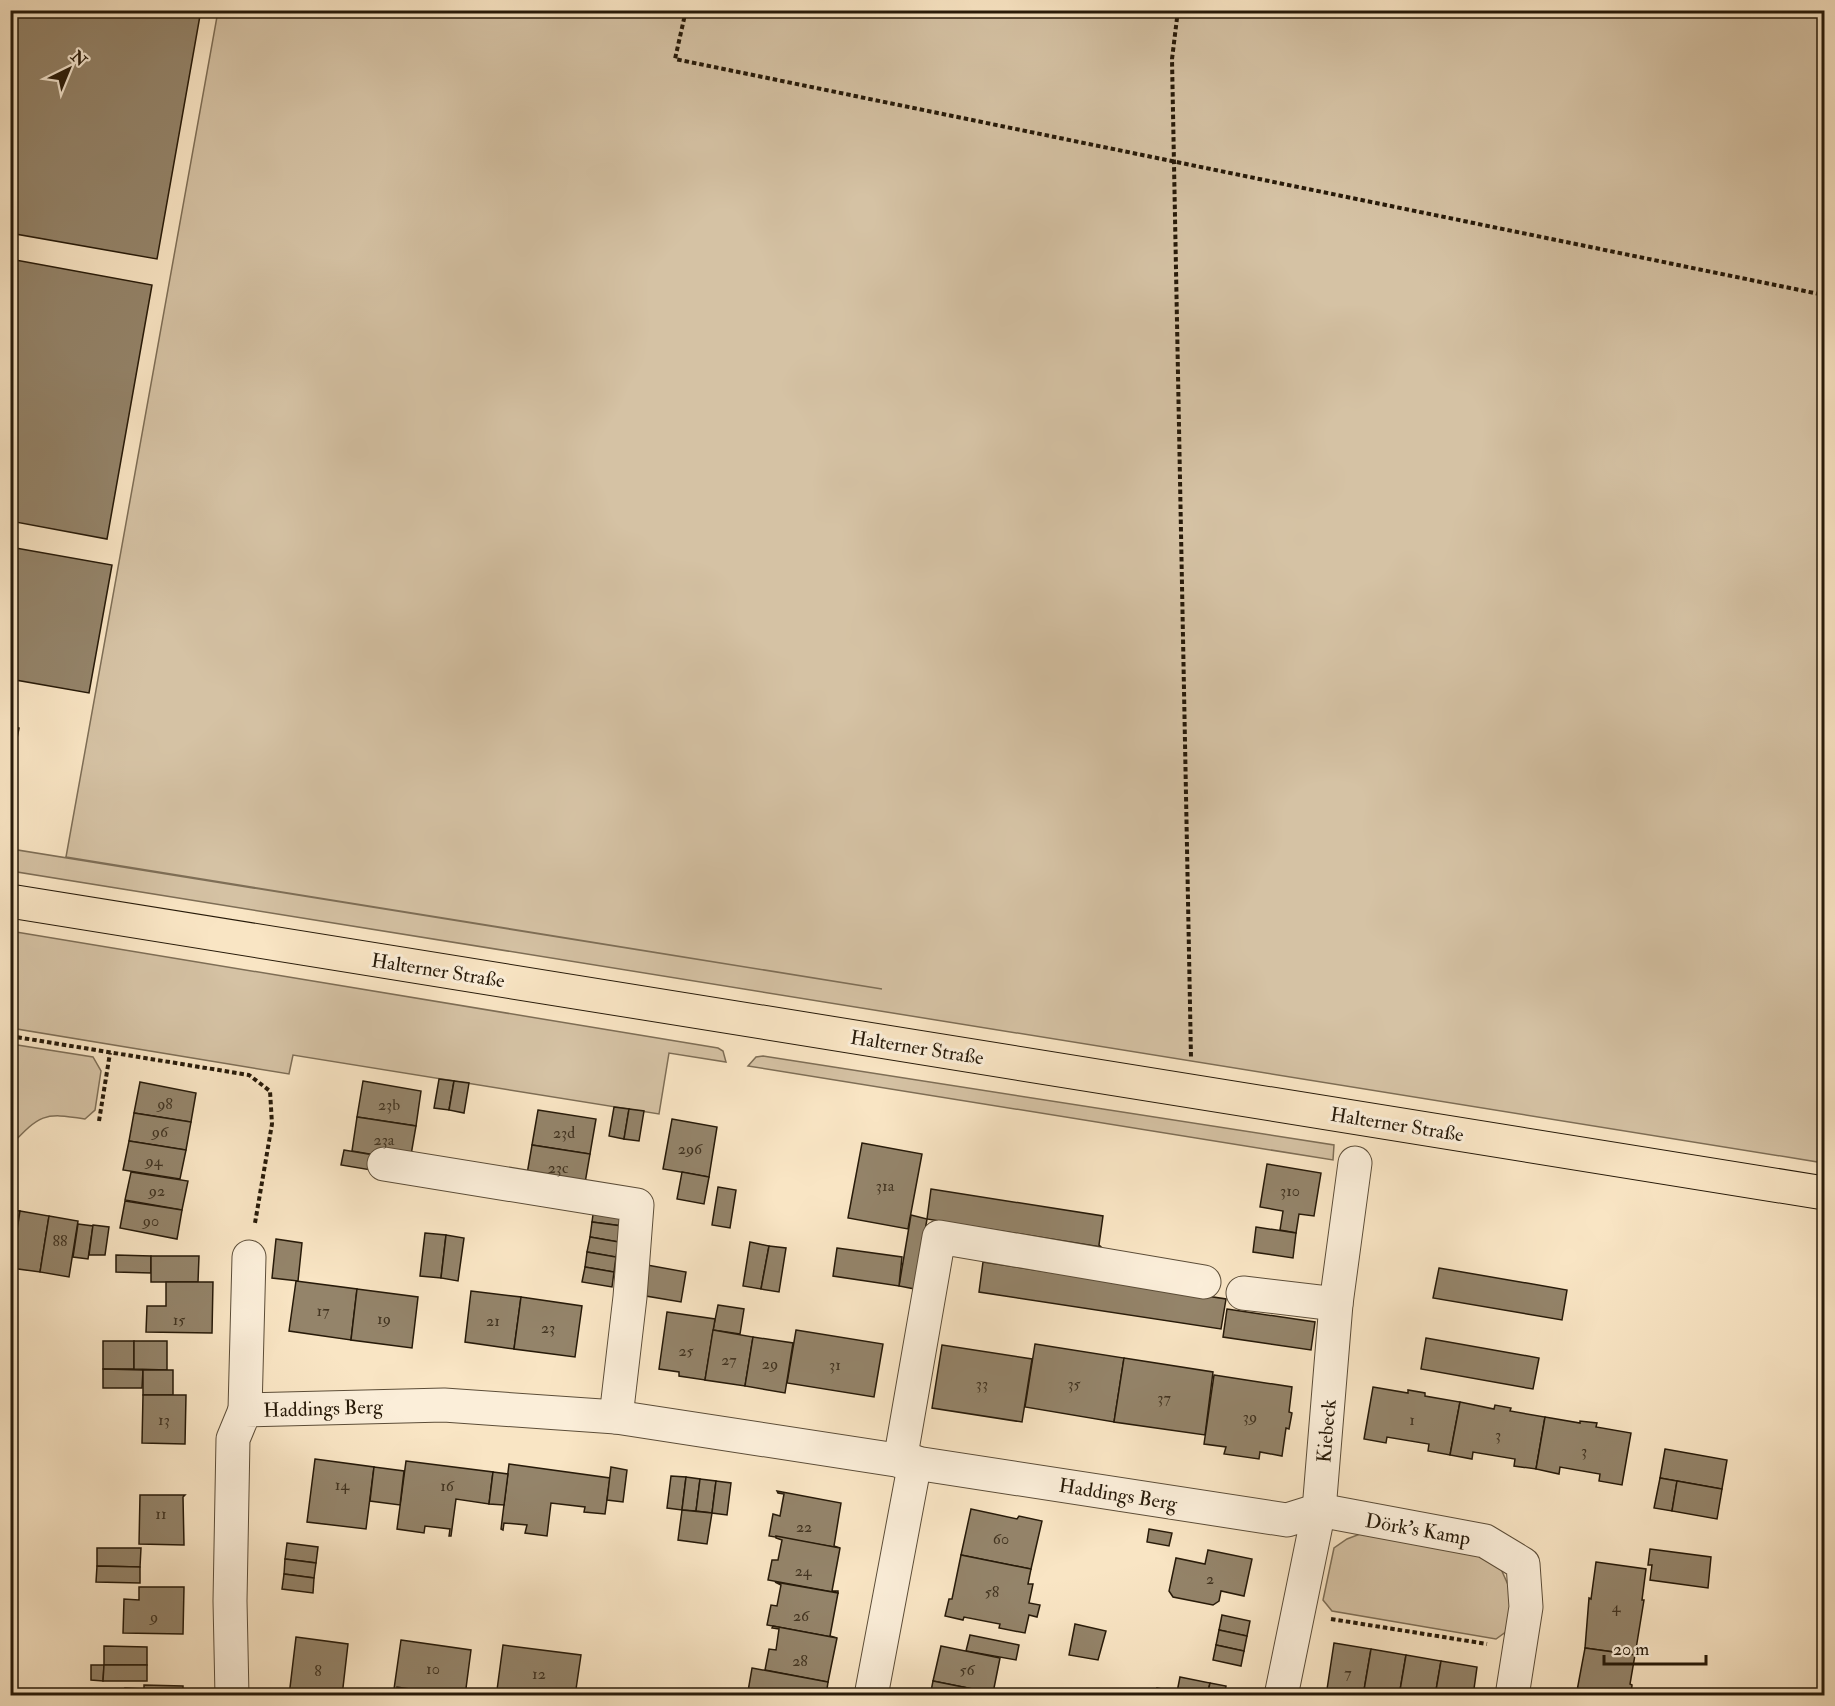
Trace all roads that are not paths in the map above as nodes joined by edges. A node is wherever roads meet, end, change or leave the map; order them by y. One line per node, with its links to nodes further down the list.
1 (10, 901): 4 (main road, Halterner Straße)
2 (1354, 1163): 8 (street, Kiebeck)
3 (384, 1164): 10 (street)
4 (1824, 1193)
5 (249, 1257): 9 (street)
6 (1204, 1281): 11 (street)
7 (1243, 1293): 8 (street)
8 (1336, 1304): 12 (street, Kiebeck)
9 (245, 1410): 10 (street, Haddings Berg); 13 (street, Haddings Berg)
10 (616, 1417): 11 (street, Haddings Berg)
11 (908, 1462): 12 (street, Haddings Berg); 14 (street)
12 (1319, 1510): 15 (street, Kiebeck); 16 (street, Dörk's Kamp)
13 (232, 1695)
14 (871, 1695)
15 (1281, 1695)
16 (1512, 1695)

